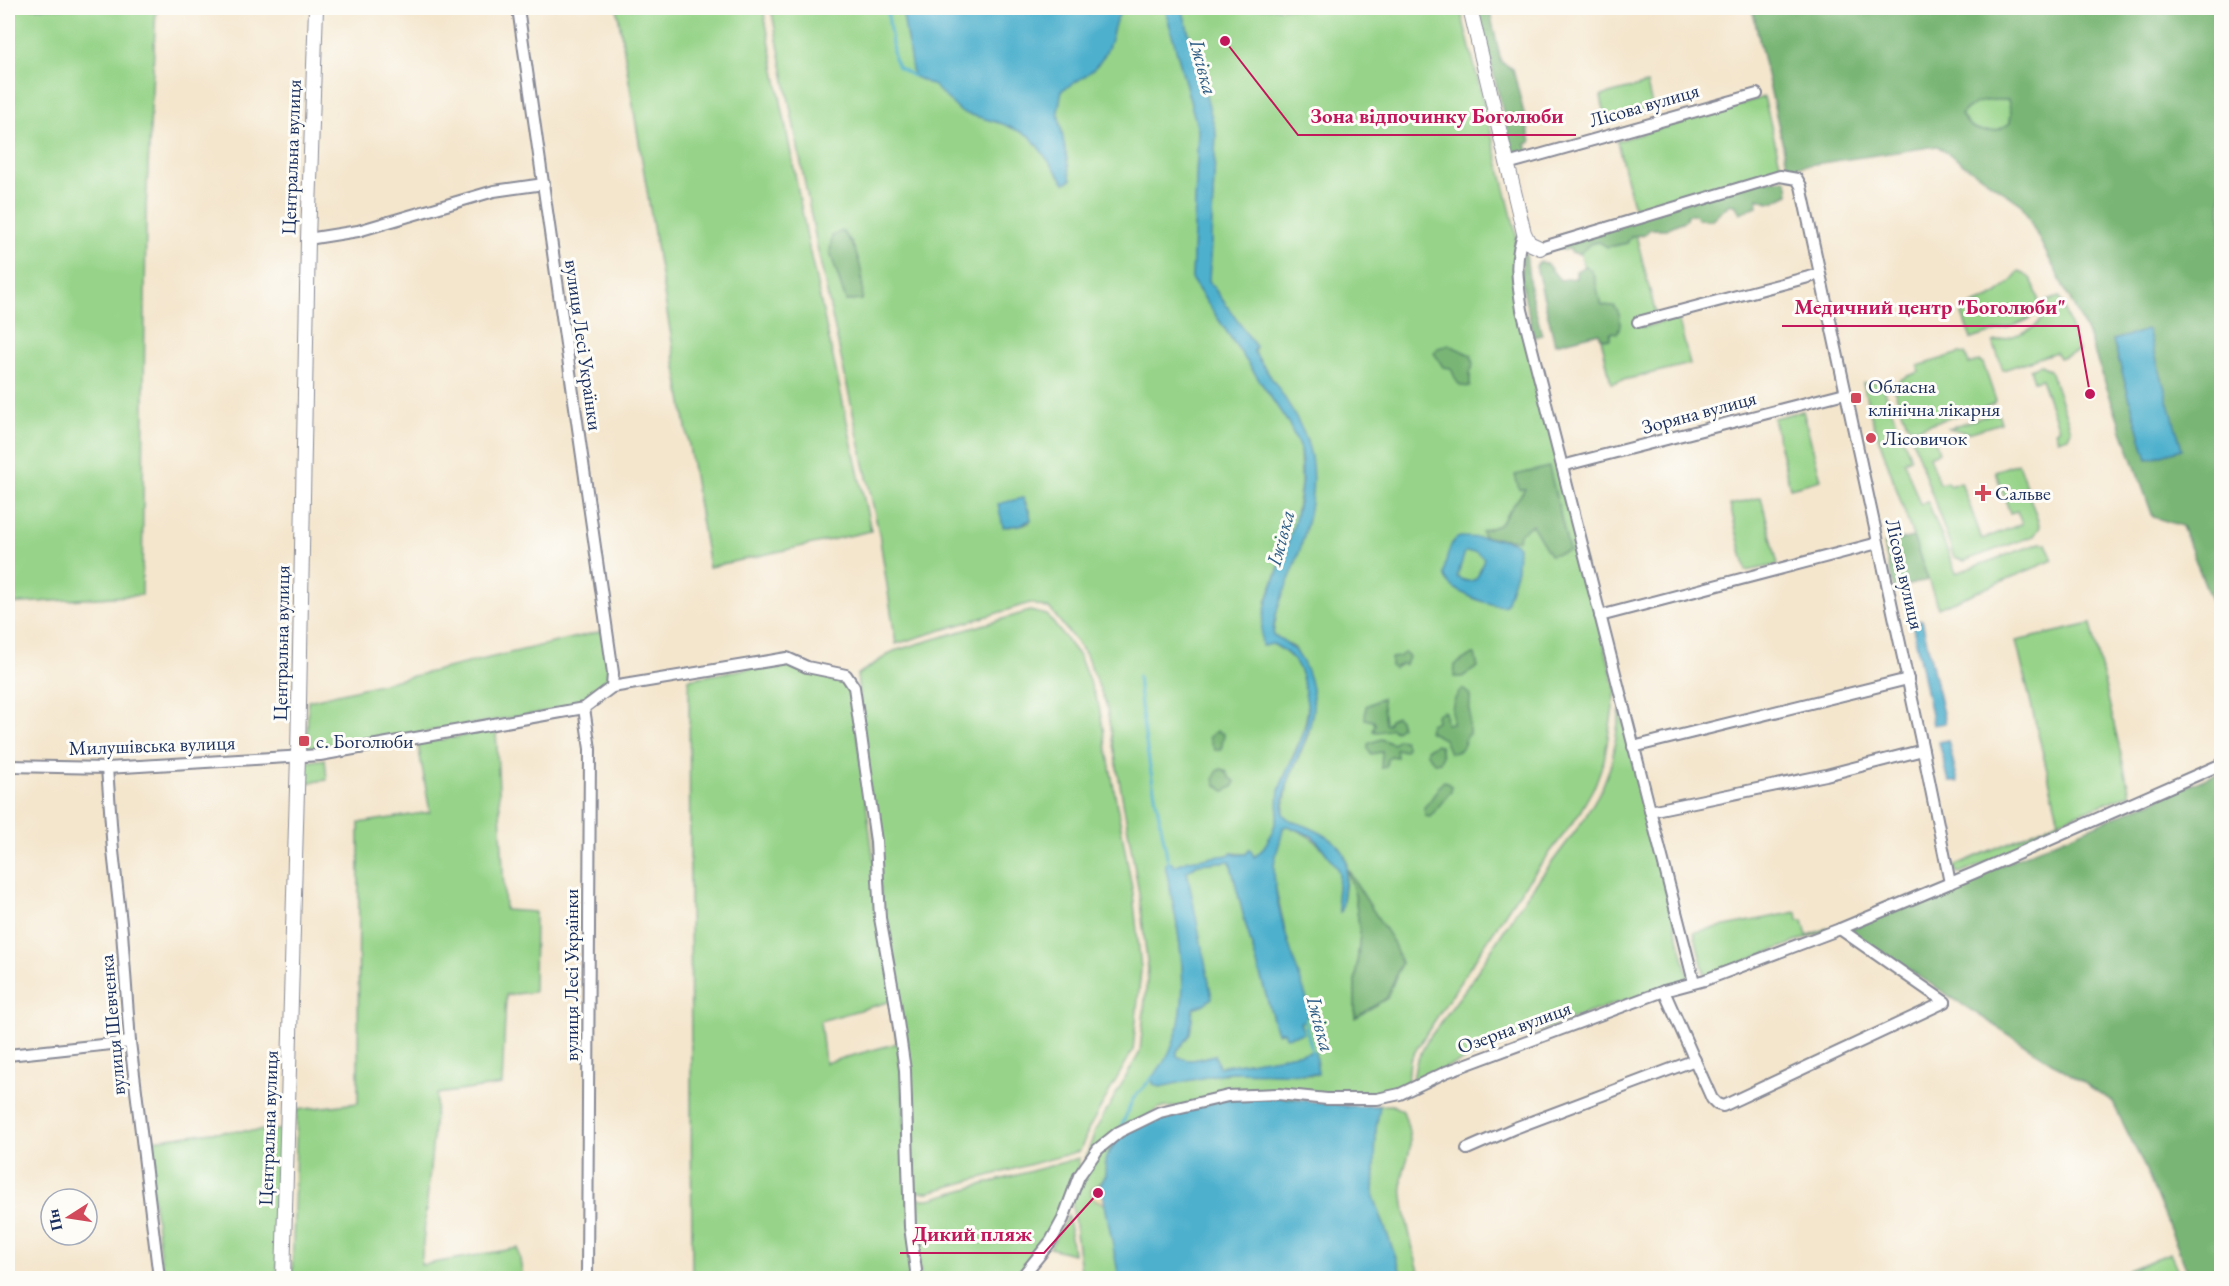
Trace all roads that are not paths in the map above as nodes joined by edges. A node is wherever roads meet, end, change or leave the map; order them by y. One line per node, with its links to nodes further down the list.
1 (316, 8): 8 (street, Центральна вулиця)
2 (518, 8): 6 (street, вулиця Лесі Українки)
3 (1470, 8): 5 (street)
4 (1757, 94): 5 (street, Лісова вулиця)
5 (1507, 164): 7 (street)
6 (544, 184): 8 (street); 17 (street, вулиця Лесі Українки)
7 (1524, 233): 9 (street, Лісова вулиця); 13 (street)
8 (308, 239): 21 (street, Центральна вулиця)
9 (1540, 248): 10 (street, Лісова вулиця)
10 (1820, 274): 11 (street); 12 (street, Лісова вулиця)
11 (1638, 322)
12 (1845, 393): 13 (street, Зоряна вулиця); 14 (street, Лісова вулиця)
13 (1562, 466): 15 (street)
14 (1878, 543): 15 (street); 16 (street, Лісова вулиця)
15 (1600, 616): 19 (street)
16 (1908, 679): 19 (street); 20 (street, Лісова вулиця)
17 (612, 687): 18 (street); 37 (street)
18 (584, 708): 21 (street, Милушівська вулиця); 36 (street, вулиця Лесі Українки)
19 (1633, 747): 25 (street)
20 (1923, 750): 25 (street); 26 (street, Лісова вулиця)
21 (298, 755): 24 (street, Милушівська вулиця); 35 (street, Центральна вулиця)
22 (2222, 764): 26 (street, Озерна вулиця)
23 (8, 766): 24 (street, Милушівська вулиця)
24 (107, 768): 30 (street, вулиця Шевченка)
25 (1650, 811): 28 (street)
26 (1950, 883): 27 (street, Озерна вулиця)
27 (1840, 930): 28 (street, Озерна вулиця); 32 (street)
28 (1694, 982): 29 (street, Озерна вулиця)
29 (1665, 991): 32 (street); 38 (street, Озерна вулиця)
30 (130, 1042): 31 (street); 34 (street, вулиця Шевченка)
31 (8, 1055)
32 (1695, 1060): 33 (street)
33 (1467, 1149)
34 (159, 1278)
35 (283, 1278)
36 (587, 1278)
37 (917, 1278)
38 (1021, 1278)

